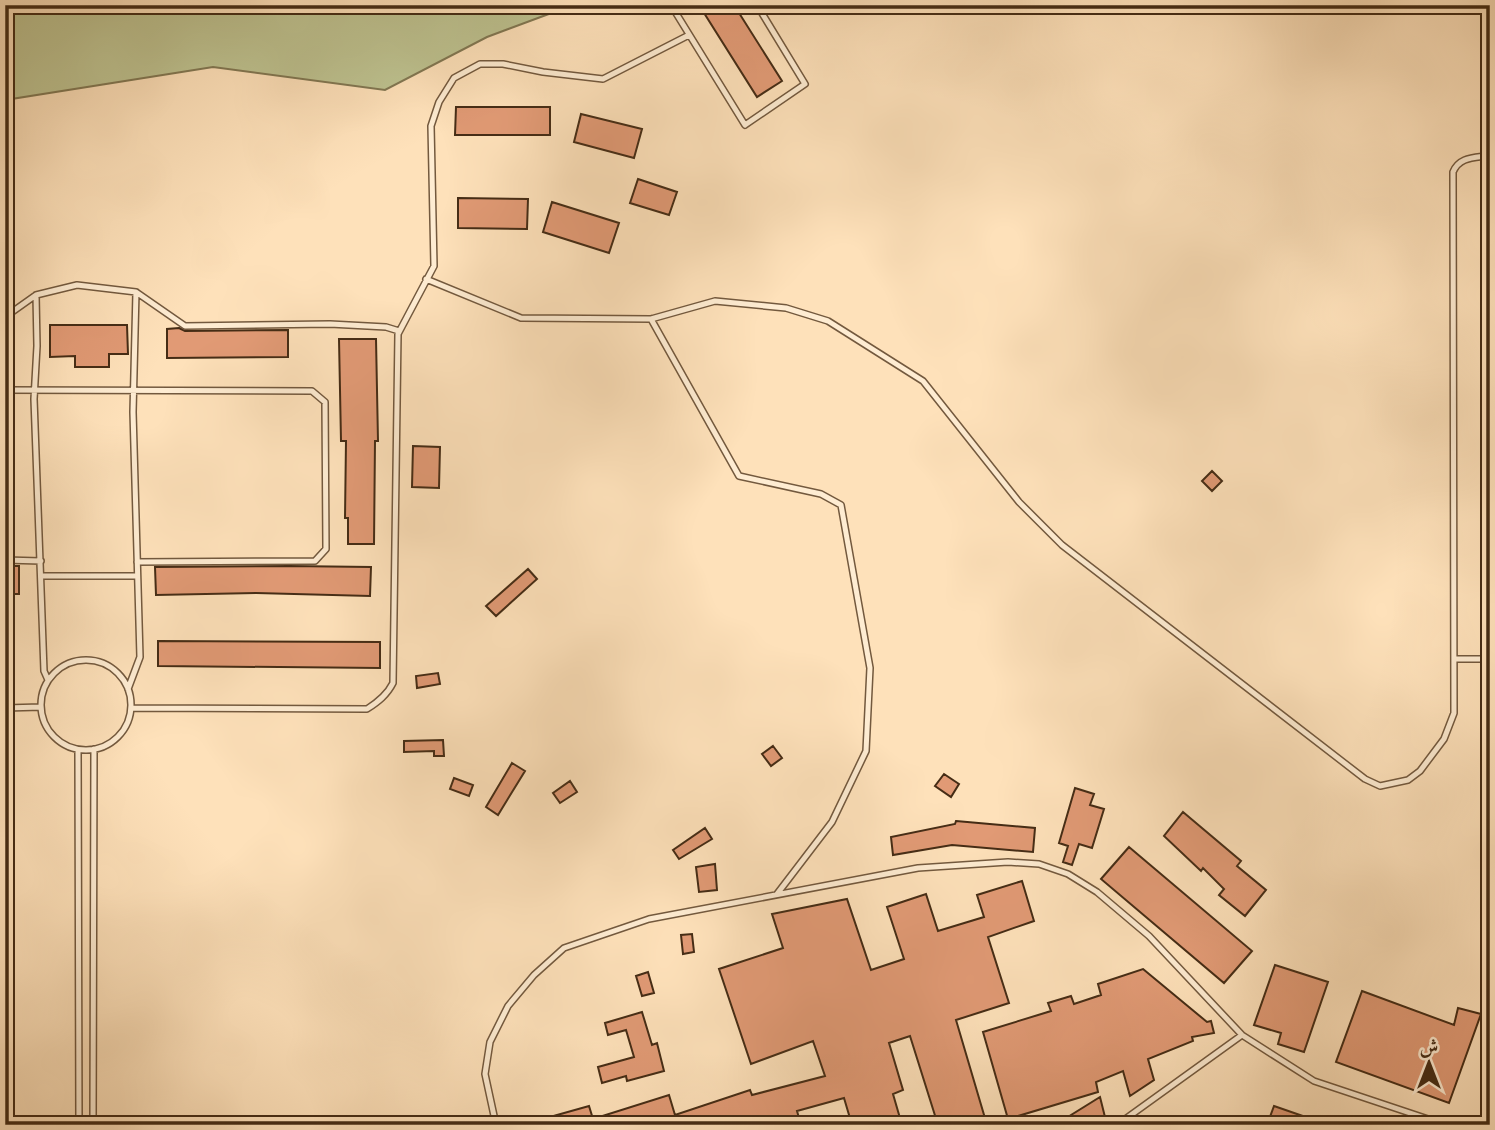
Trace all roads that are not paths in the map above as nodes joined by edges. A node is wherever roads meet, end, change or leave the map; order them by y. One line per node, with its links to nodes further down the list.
1 (671, 5): 3 (lane)
2 (757, 5): 3 (lane)
3 (689, 35): 5 (lane)
4 (1486, 156): 19 (lane)
5 (426, 279): 9 (lane); 10 (lane)
6 (136, 292): 7 (lane); 10 (lane); 13 (lane)
7 (36, 295): 8 (lane); 12 (lane)
8 (5, 317)
9 (651, 319): 19 (lane); 28 (lane)
10 (399, 331): 25 (lane)
11 (5, 390): 12 (lane)
12 (34, 391): 13 (lane); 15 (lane)
13 (133, 391): 16 (lane); 16 (lane)
14 (5, 560): 15 (lane)
15 (41, 561): 17 (lane)
16 (137, 562): 18 (lane)
17 (42, 576): 18 (lane); 21 (lane)
18 (137, 576): 22 (lane)
19 (1454, 659): 20 (lane)
20 (1490, 659)
21 (48, 680): 22 (lane); 23 (lane)
22 (128, 689): 25 (lane)
23 (41, 707): 24 (lane); 27 (lane)
24 (5, 708)
25 (131, 708): 26 (lane)
26 (94, 749): 27 (lane); 31 (lane)
27 (78, 750): 30 (lane)
28 (776, 895): 29 (lane); 32 (lane)
29 (1242, 1035): 33 (lane); 34 (lane)
30 (79, 1125)
31 (93, 1125)
32 (496, 1125)
33 (1117, 1125)
34 (1446, 1125)

